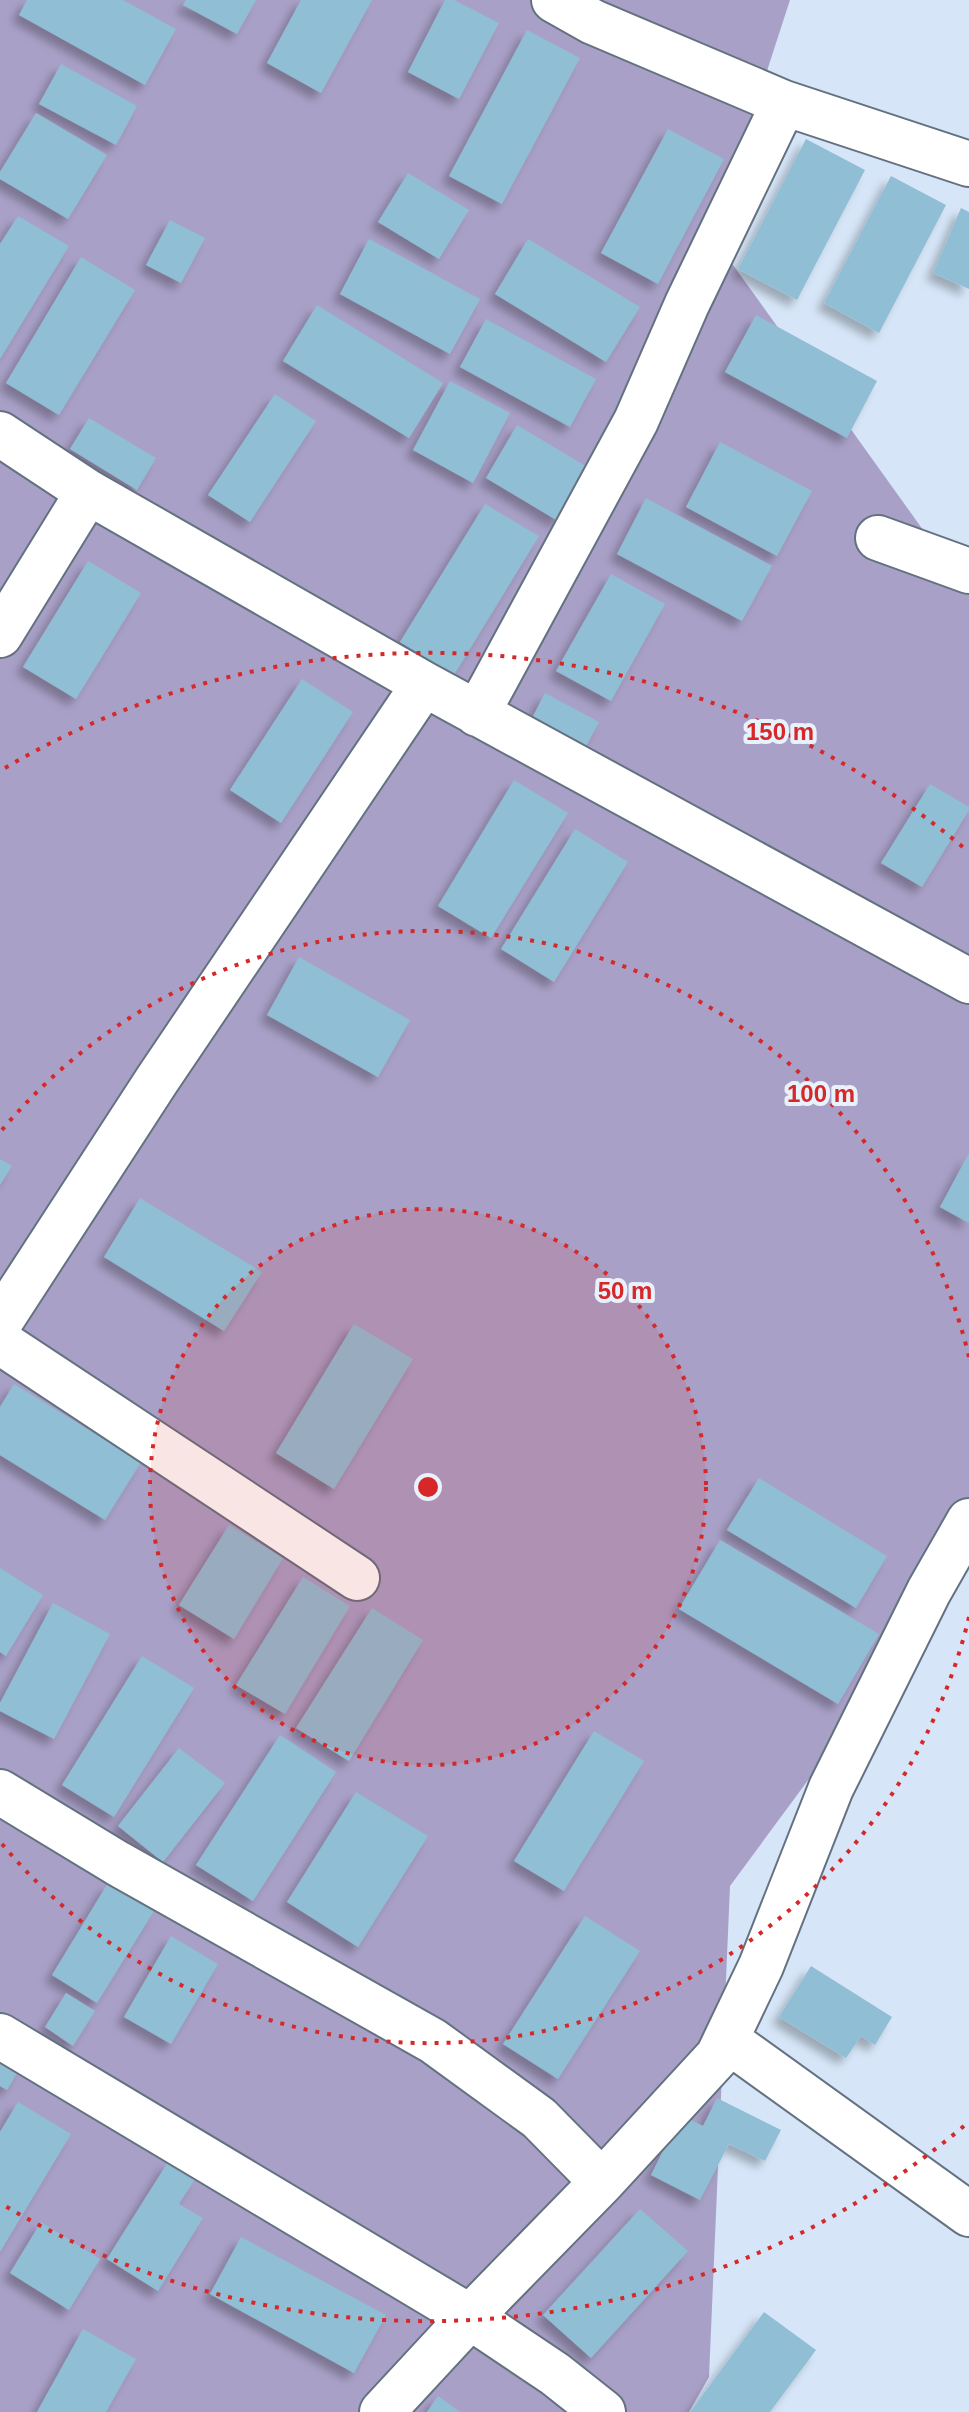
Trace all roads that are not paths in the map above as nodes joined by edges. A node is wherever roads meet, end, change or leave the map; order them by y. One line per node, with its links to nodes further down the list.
1 (554, 0): 2 (street)
2 (784, 103): 3 (street); 10 (street)
3 (969, 164)
4 (0, 434): 5 (street)
5 (88, 492): 8 (street); 9 (street)
6 (878, 538): 7 (street)
7 (969, 571)
8 (0, 635)
9 (424, 684): 10 (street); 12 (street)
10 (477, 714): 11 (street)
11 (969, 981)
12 (0, 1322)
13 (0, 1342): 15 (street)
14 (969, 1521): 18 (street)
15 (357, 1578)
16 (0, 1792): 19 (street)
17 (0, 2036): 21 (street)
18 (727, 2040): 19 (street); 20 (street)
19 (602, 2182): 21 (street)
20 (969, 2214)
21 (470, 2317): 22 (street); 23 (street)
22 (382, 2412)
23 (603, 2412)

